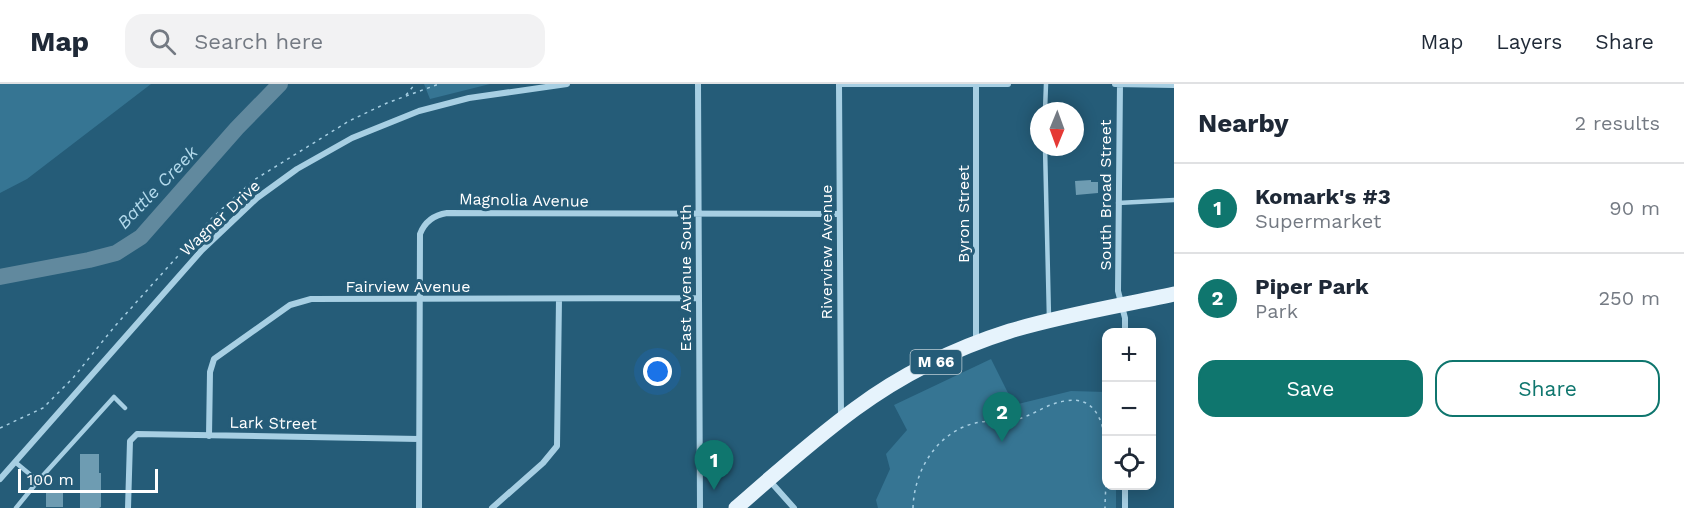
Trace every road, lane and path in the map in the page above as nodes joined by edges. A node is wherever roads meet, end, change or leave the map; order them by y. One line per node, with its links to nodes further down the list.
1 (415, 84): 11 (path)
2 (567, 84): 30 (street, Wagner Drive)
3 (698, 84): 17 (street, East Avenue South)
4 (840, 84): 5 (street); 16 (street, Riverview Avenue)
5 (976, 84): 6 (street); 25 (street, Byron Street)
6 (1008, 84)
7 (1046, 84): 12 (lane)
8 (1115, 84): 9 (street)
9 (1120, 84): 10 (street); 15 (street, South Broad Street)
10 (1174, 85)
11 (405, 96)
12 (1045, 102)
13 (1045, 156): 23 (lane)
14 (1174, 200): 15 (lane)
15 (1118, 203): 22 (street, South Broad Street)
16 (839, 214): 17 (street, Magnolia Avenue); 27 (street, Riverview Avenue)
17 (699, 215): 19 (street, Magnolia Avenue); 20 (street, East Avenue South)
18 (1174, 294): 22 (main road, M 66)
19 (420, 298): 21 (street, Fairview Avenue); 28 (street, Fairview Avenue); 29 (street, Magnolia Avenue)
20 (698, 298): 21 (street, Fairview Avenue); 39 (street, East Avenue South)
21 (559, 299): 38 (street)
22 (1122, 306): 23 (main road, M 66); 24 (street, South Broad Street)
23 (1049, 321): 25 (main road, M 66)
24 (1125, 328)
25 (976, 344): 27 (main road, M 66)
26 (125, 408): 33 (lane)
27 (841, 420): 32 (main road, M 66)
28 (209, 436): 29 (street, Lark Street); 36 (street, Lark Street)
29 (419, 439): 37 (street, Magnolia Avenue)
30 (15, 462): 31 (street, Wagner Drive); 33 (lane)
31 (0, 479)
32 (769, 480): 40 (main road, M 66); 41 (street)
33 (38, 481): 35 (lane)
34 (1125, 490): 44 (street)
35 (16, 508)
36 (128, 508)
37 (419, 508)
38 (492, 508)
39 (700, 508)
40 (736, 508)
41 (794, 508)
42 (913, 508): 43 (path)
43 (1105, 508)
44 (1125, 508)

